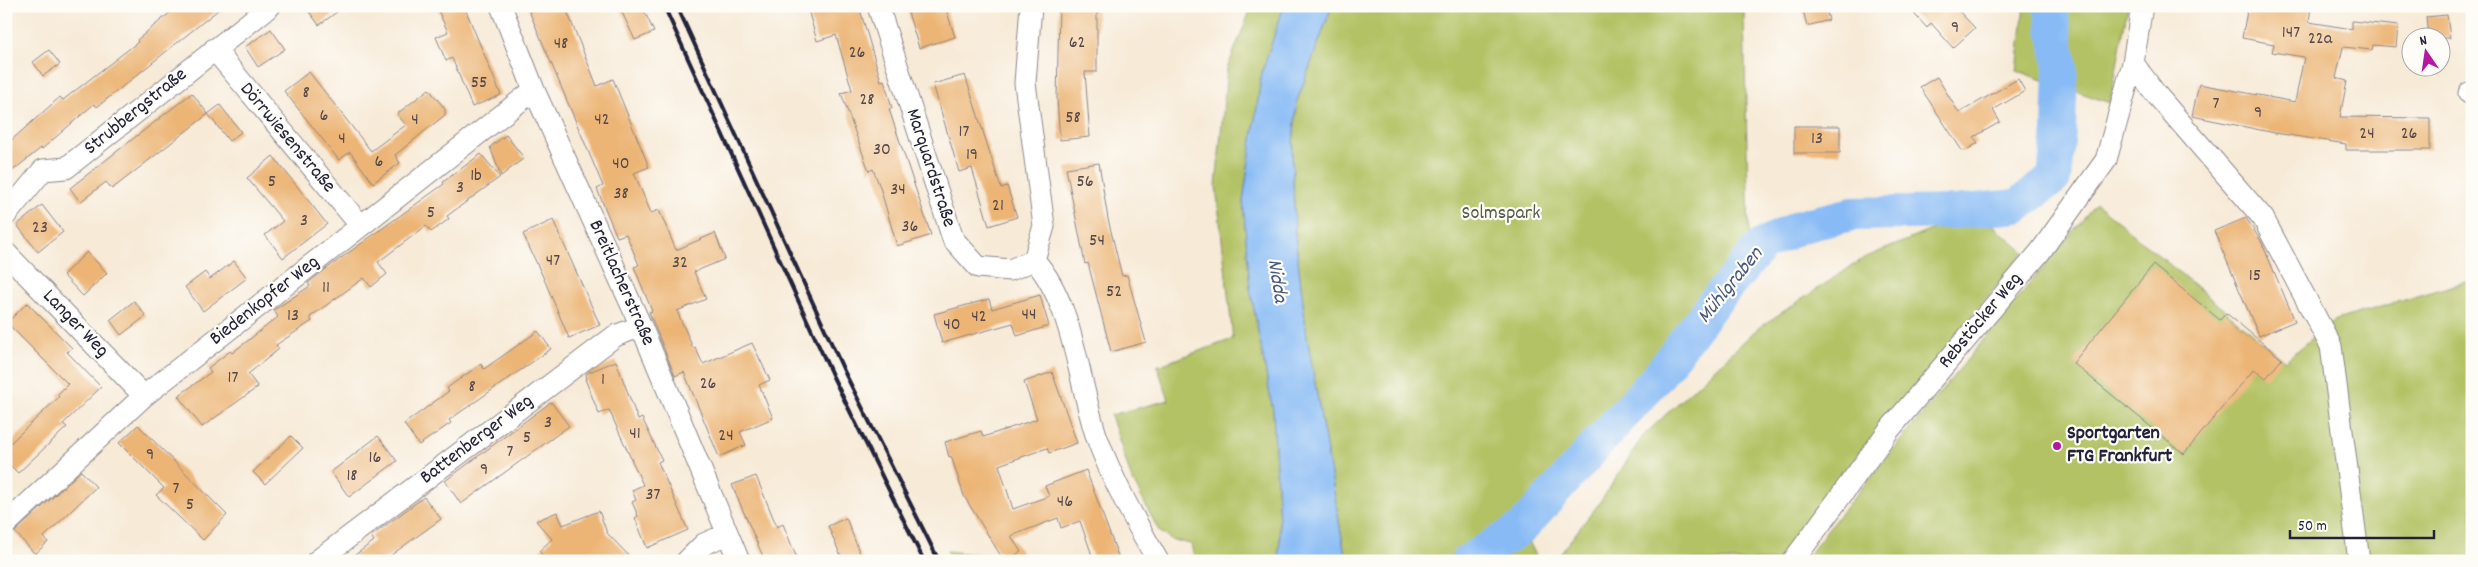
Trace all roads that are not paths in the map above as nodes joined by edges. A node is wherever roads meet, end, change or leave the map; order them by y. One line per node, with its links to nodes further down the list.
1 (270, 6): 6 (street, Strubbergstraße)
2 (501, 6): 8 (street, Breitlacherstraße)
3 (878, 6): 12 (street, Marquardstraße)
4 (1031, 6): 12 (street)
5 (2142, 6): 7 (street, Rebstöcker Weg)
6 (214, 49): 9 (street, Strubbergstraße); 10 (street, Dörrwiesenstraße)
7 (2133, 63): 21 (street, Rebstöcker Weg); 22 (street)
8 (534, 90): 10 (street, Biedenkopfer Weg); 13 (street, Breitlacherstraße)
9 (6, 215)
10 (360, 226): 14 (street, Biedenkopfer Weg)
11 (6, 252): 14 (street, Langer Weg)
12 (1034, 260): 20 (street)
13 (640, 326): 16 (street, Breitlacherstraße); 17 (street, Battenberger Weg)
14 (144, 396): 15 (street, Biedenkopfer Weg)
15 (6, 524)
16 (727, 534): 18 (street); 19 (street, Breitlacherstraße)
17 (317, 561)
18 (687, 561)
19 (739, 561)
20 (1158, 561)
21 (1794, 561)
22 (2358, 561)

